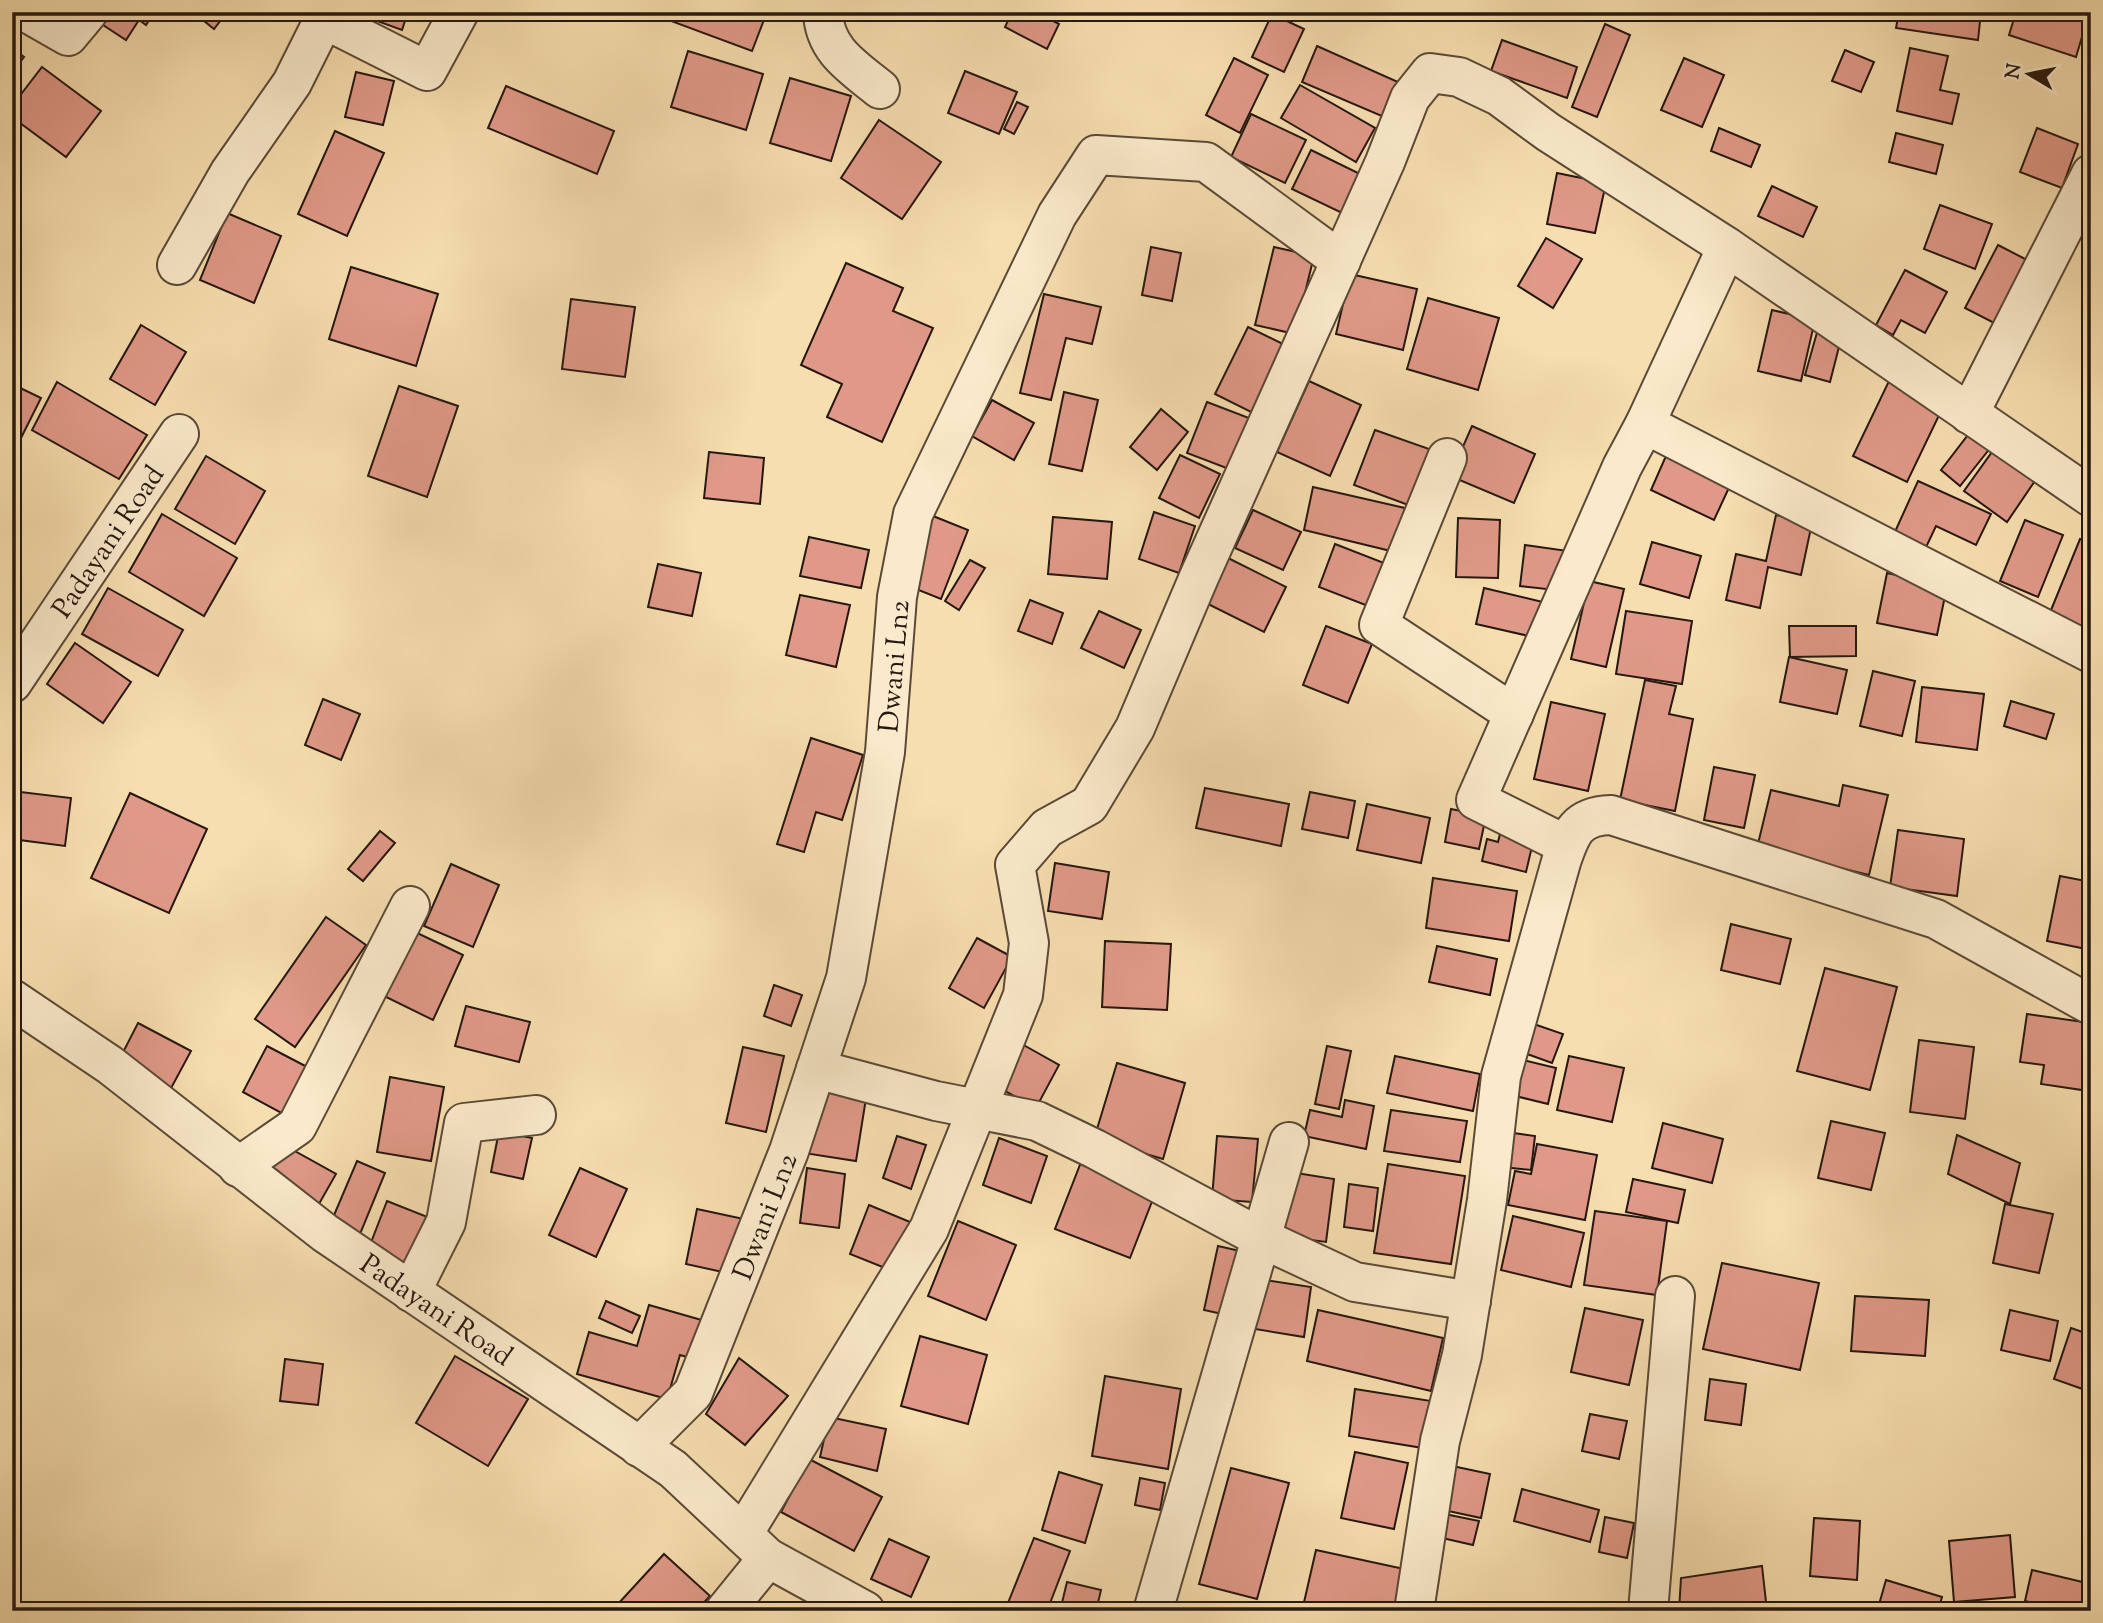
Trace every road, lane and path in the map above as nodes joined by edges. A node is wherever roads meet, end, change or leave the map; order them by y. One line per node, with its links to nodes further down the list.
1 (26, 12): 2 (street)
2 (88, 12)
3 (459, 12): 9 (street)
4 (822, 12): 5 (street)
5 (880, 89)
6 (2091, 174): 10 (street)
7 (1727, 247): 8 (street); 10 (street); 11 (street)
8 (1340, 261): 22 (street, Dwani Ln2); 23 (street)
9 (177, 265)
10 (1969, 414): 14 (street)
11 (1645, 424): 15 (street); 17 (street)
12 (179, 434): 16 (street, Padayani Road)
13 (1447, 458): 17 (street)
14 (2091, 497)
15 (2091, 653)
16 (12, 683)
17 (1514, 714): 18 (street)
18 (1566, 845): 21 (street); 30 (street)
19 (410, 906): 26 (street)
20 (12, 999): 26 (street, Padayani Road)
21 (2091, 1005)
22 (816, 1069): 23 (street); 31 (street, Dwani Ln2)
23 (978, 1108): 27 (street); 32 (street)
24 (536, 1115): 28 (street)
25 (1289, 1142): 27 (street)
26 (238, 1167): 28 (street, Padayani Road)
27 (1261, 1238): 30 (street); 35 (street)
28 (411, 1292): 31 (street, Padayani Road)
29 (1675, 1296): 37 (street)
30 (1471, 1301): 36 (street)
31 (639, 1447): 32 (street, Padayani Road)
32 (755, 1546): 33 (street); 34 (street, Padayani Road)
33 (725, 1611)
34 (865, 1611)
35 (1153, 1611)
36 (1414, 1611)
37 (1648, 1611)

